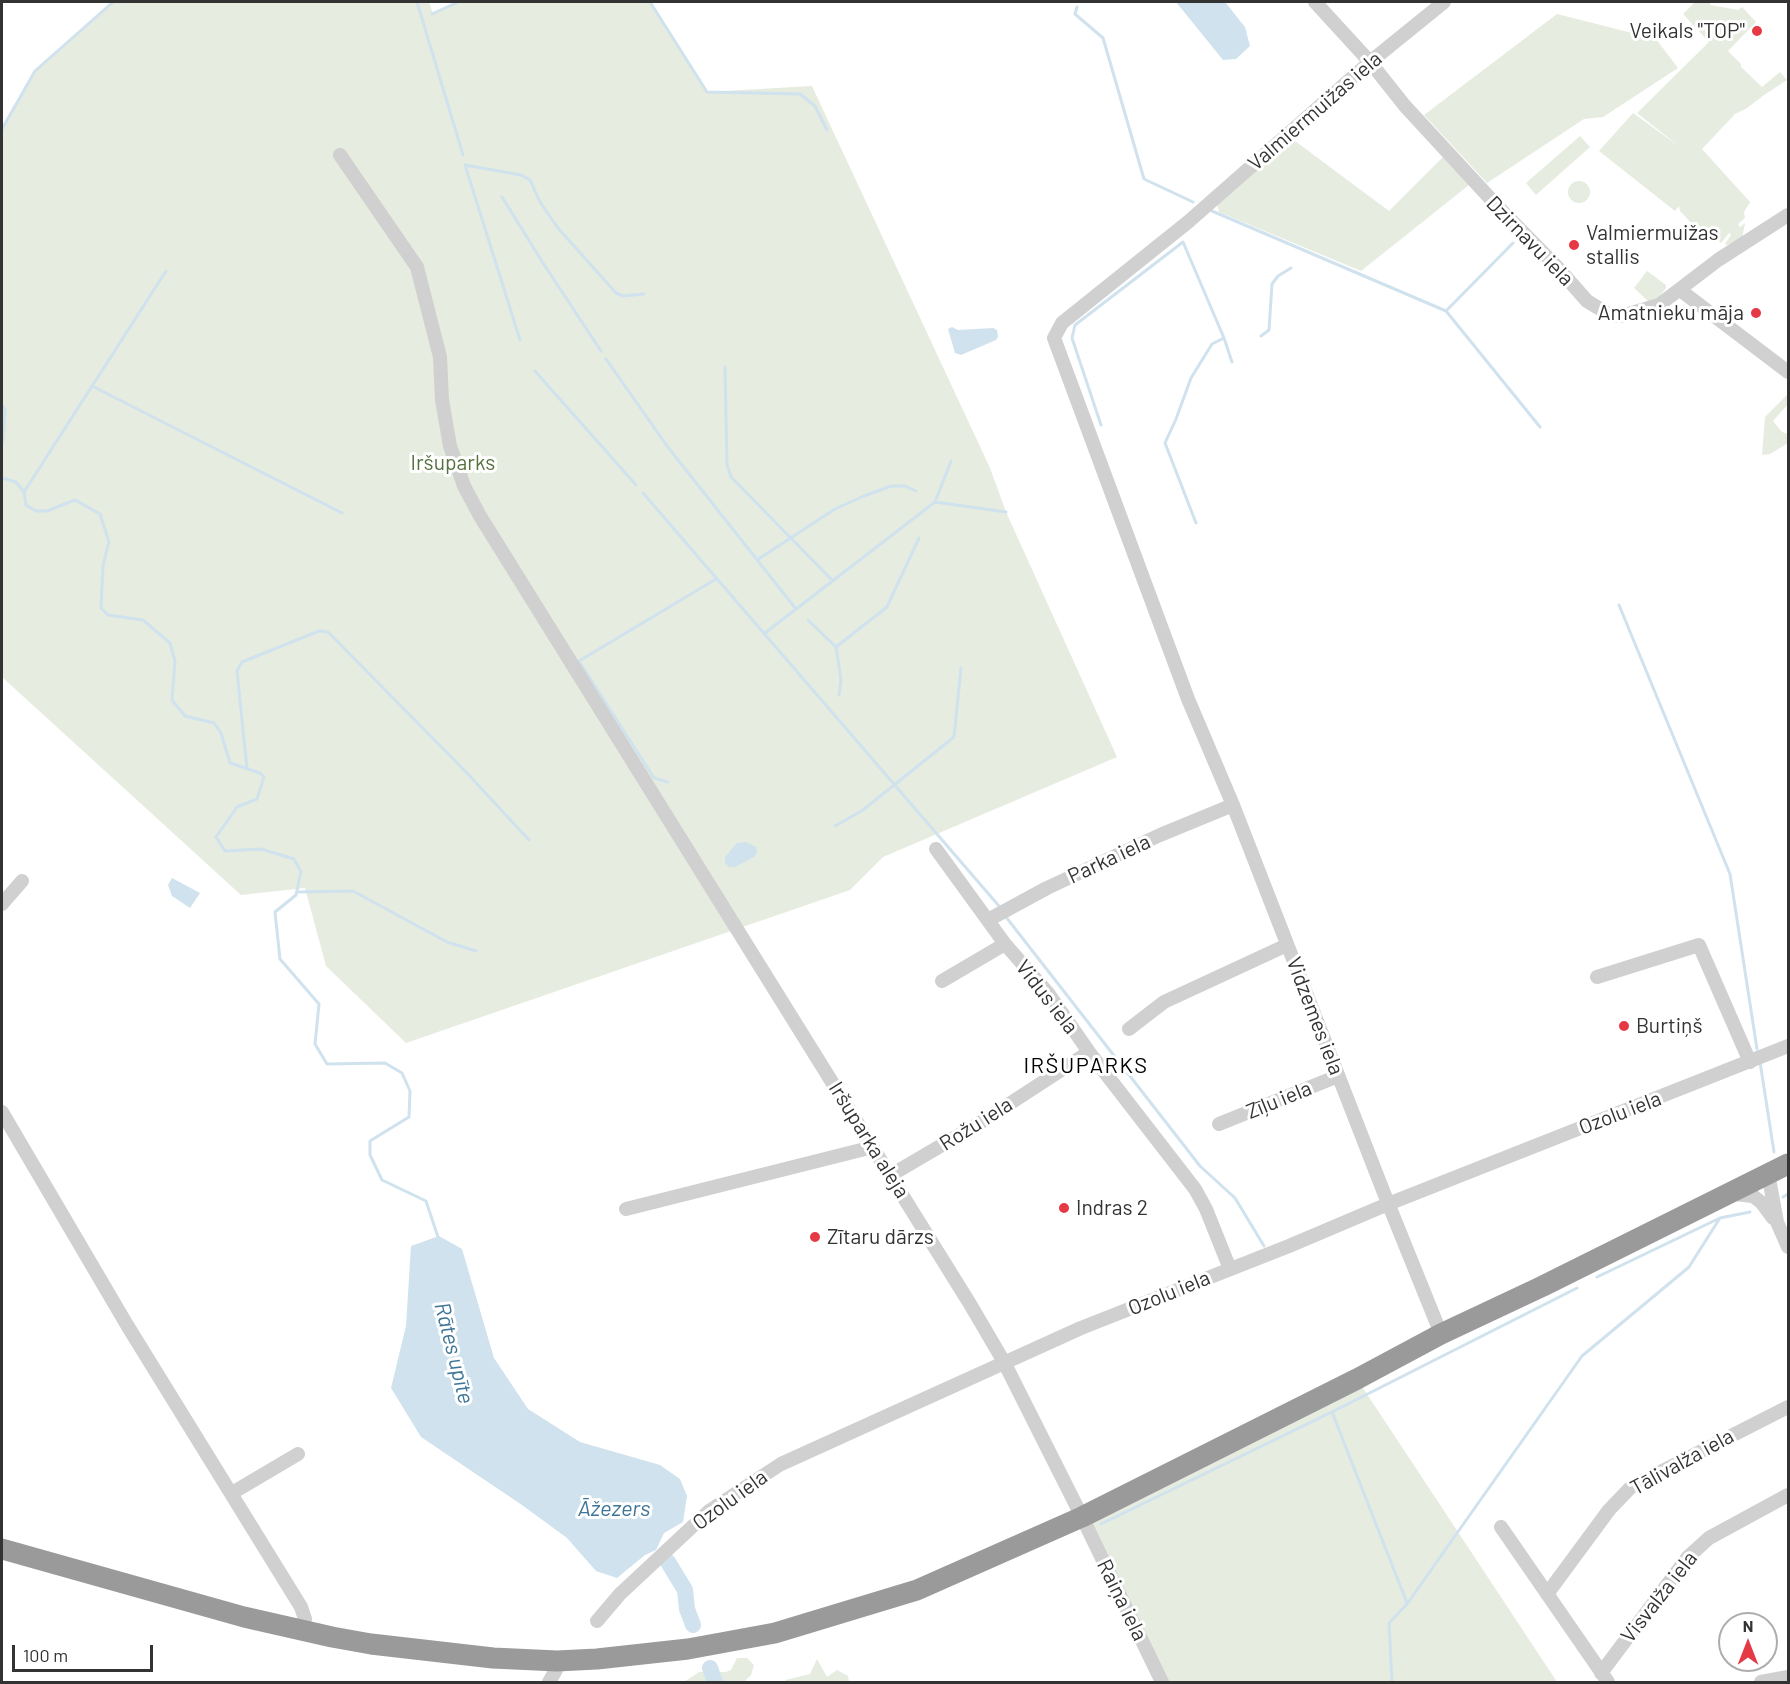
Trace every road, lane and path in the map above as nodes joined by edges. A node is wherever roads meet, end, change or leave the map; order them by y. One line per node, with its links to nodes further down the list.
1 (1316, 2): 3 (street, Dzirnavu iela)
2 (1444, 2): 3 (street, Valmiermuižas iela)
3 (1370, 62): 6 (street, Dzirnavu iela); 8 (street, Valmiermuižas iela)
4 (340, 154): 25 (street, Iršuparka aleja)
5 (1788, 215): 6 (street, Dzirnavu iela)
6 (1680, 290): 7 (street)
7 (1788, 372)
8 (1188, 699): 9 (street, Vidzemes iela)
9 (1233, 805): 13 (street, Parka iela); 15 (street, Vidzemes iela)
10 (936, 849): 13 (street, Vidus iela)
11 (22, 881): 12 (street)
12 (2, 904)
13 (988, 920): 14 (street, Vidus iela)
14 (1005, 944): 17 (street); 20 (street, Vidus iela)
15 (1287, 945): 18 (street); 22 (street, Vidzemes iela)
16 (1598, 977): 21 (street)
17 (942, 981)
18 (1129, 1029)
19 (1788, 1046): 21 (street, Ozolu iela)
20 (1089, 1052): 28 (street, Rožu iela); 34 (street, Vidus iela)
21 (1750, 1062): 30 (street, Ozolu iela)
22 (1338, 1076): 24 (street, Zīļu iela); 30 (street, Vidzemes iela)
23 (2, 1112): 39 (street)
24 (1219, 1124)
25 (873, 1147): 28 (street, Iršuparka aleja); 31 (street)
26 (1788, 1164): 27 (highway)
27 (1768, 1173): 29 (highway); 32 (street)
28 (891, 1175): 36 (street, Iršuparka aleja)
29 (1727, 1194): 32 (street); 35 (highway)
30 (1388, 1204): 34 (street, Ozolu iela); 35 (street, Vidzemes iela)
31 (626, 1209)
32 (1777, 1222): 33 (street)
33 (1788, 1247)
34 (1230, 1269): 36 (street, Ozolu iela)
35 (1441, 1334): 41 (highway)
36 (1004, 1362): 41 (street, Iršuparka aleja); 45 (street, Ozolu iela)
37 (1788, 1407): 44 (street, Tālivalža iela)
38 (298, 1454): 39 (street)
39 (232, 1493): 46 (street)
40 (1788, 1495): 49 (street, Visvalža iela)
41 (1082, 1517): 47 (highway); 51 (street, Raiņa iela)
42 (1501, 1527): 44 (street)
43 (2, 1549): 46 (highway)
44 (1547, 1594): 49 (street, Visvalža iela)
45 (597, 1621)
46 (303, 1630): 47 (highway)
47 (557, 1661): 50 (street)
48 (1788, 1677): 52 (street)
49 (1604, 1678)
50 (549, 1683)
51 (1162, 1683)
52 (1761, 1683)

